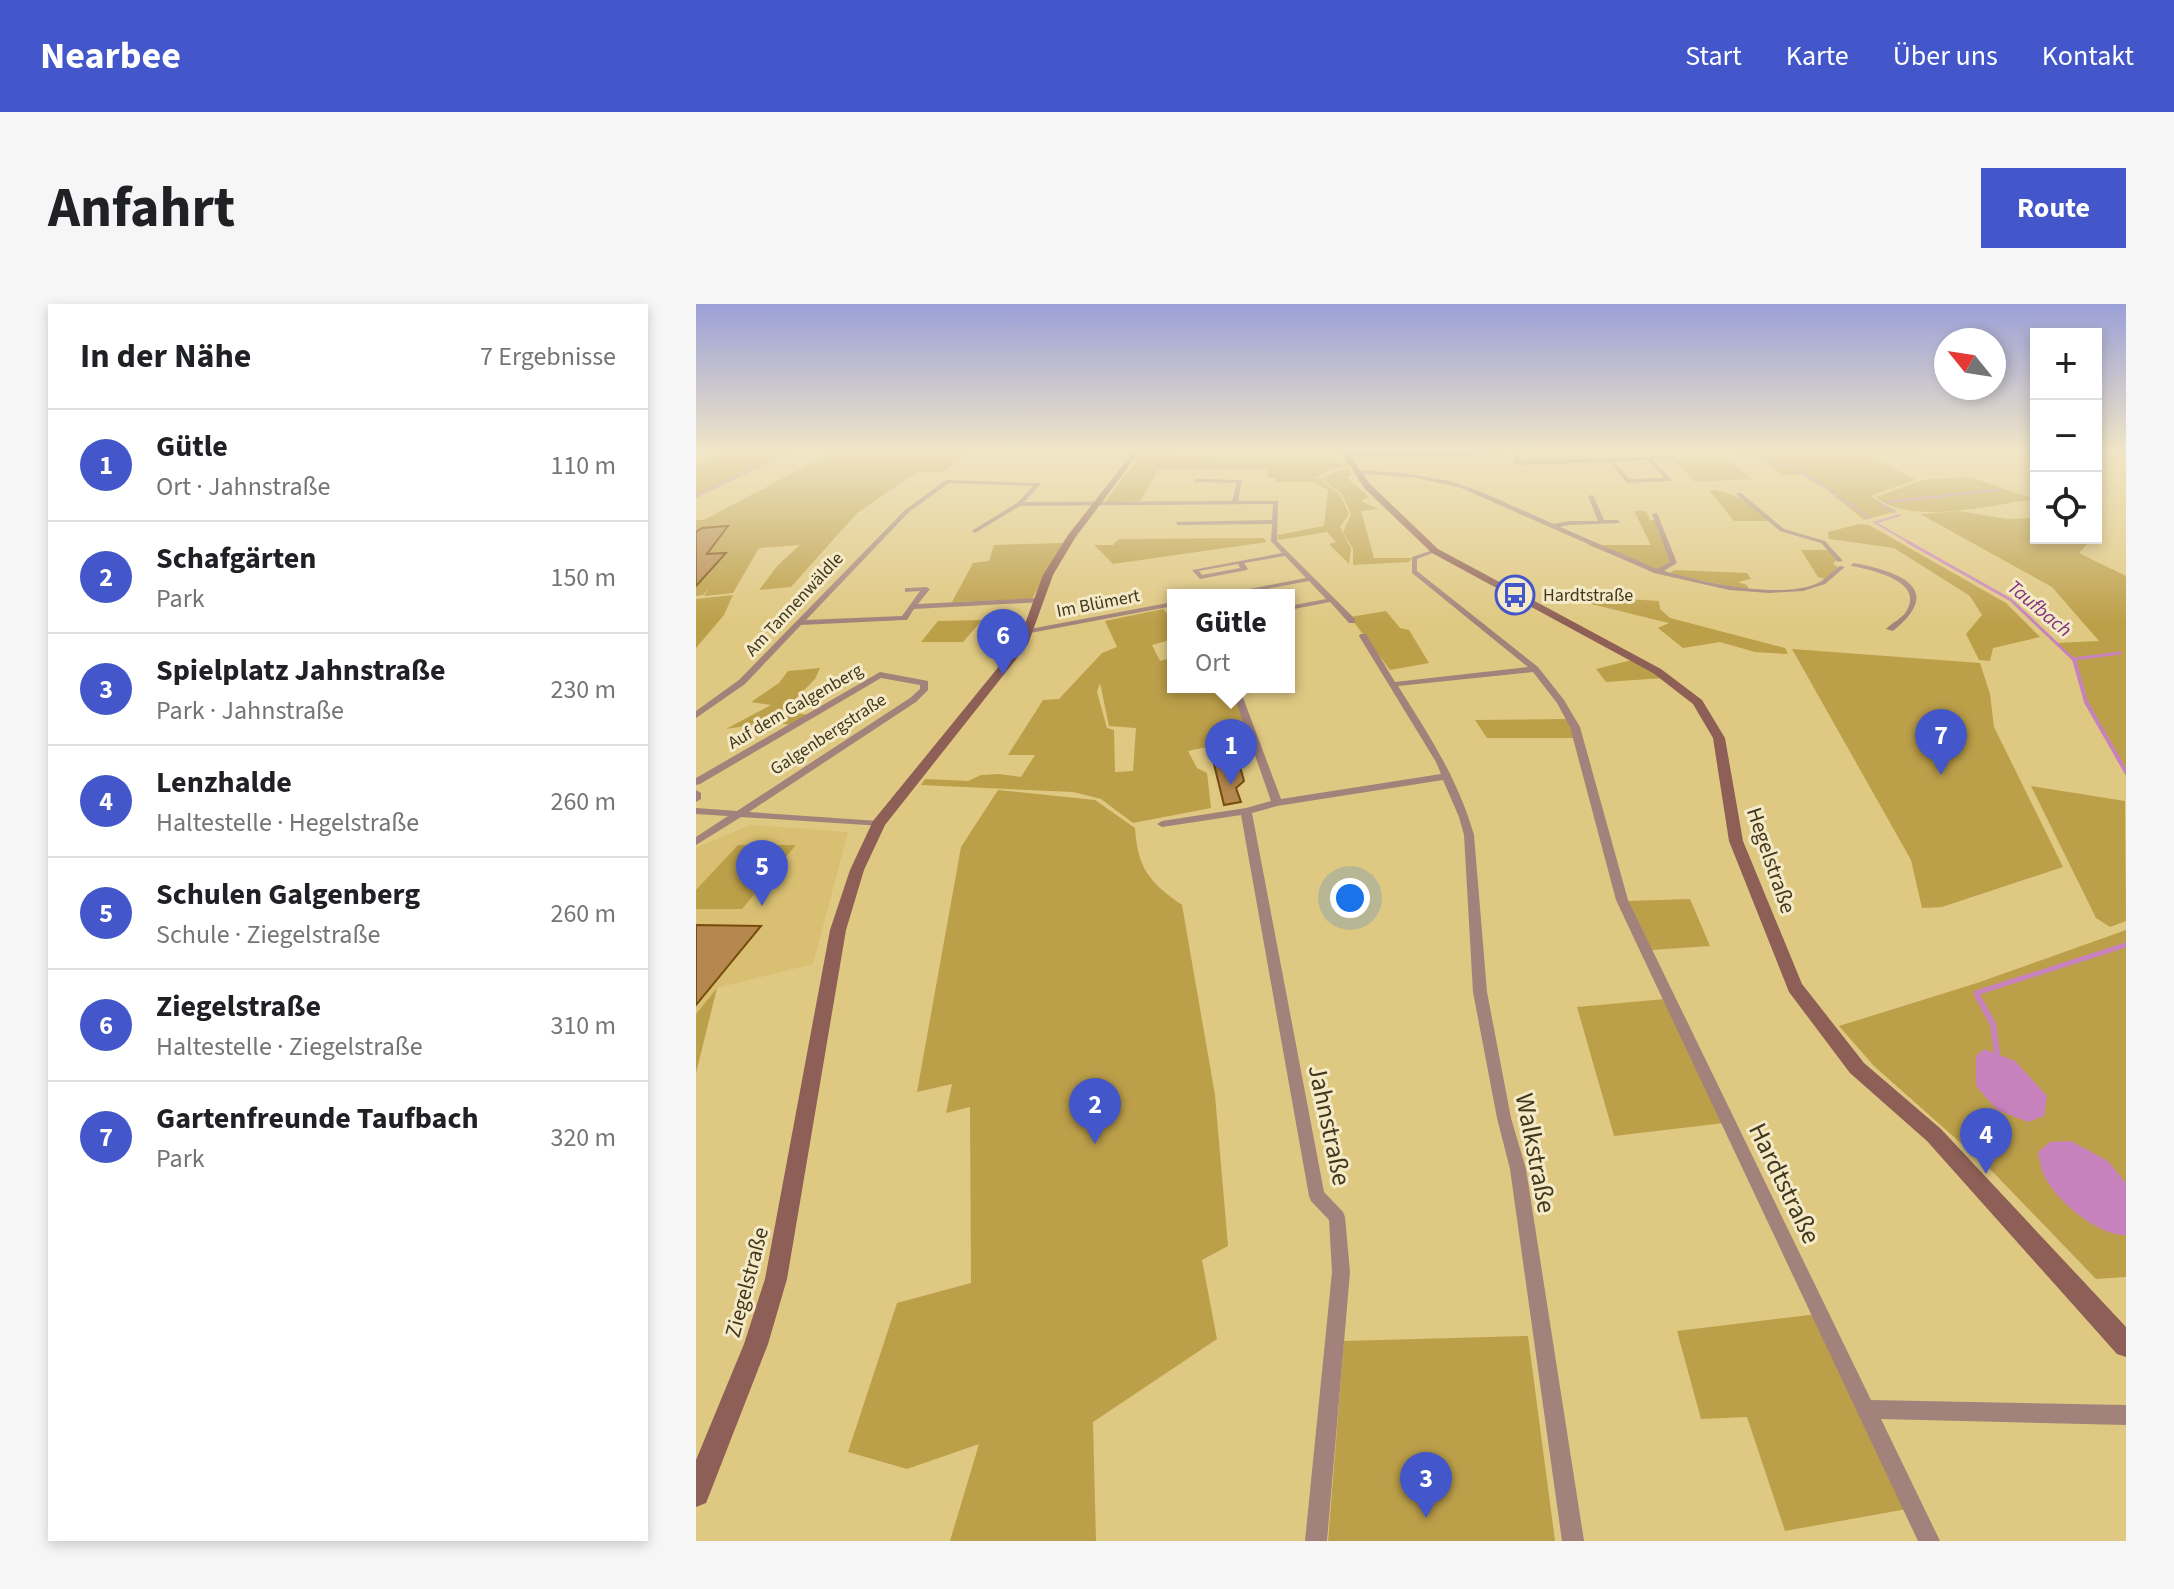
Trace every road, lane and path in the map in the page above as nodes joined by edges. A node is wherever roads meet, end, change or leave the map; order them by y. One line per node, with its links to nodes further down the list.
1 (911, 508): 30 (street, Am Tannenwäldle)
2 (1013, 508): 10 (street)
3 (1093, 508): 24 (street, Ziegelstraße)
4 (1275, 508): 11 (street)
5 (1392, 508): 16 (street, Hegelstraße)
6 (1507, 508): 15 (street)
7 (1596, 508): 12 (street)
8 (1755, 508): 19 (street)
9 (1655, 514): 20 (street)
10 (996, 518)
11 (1272, 522): 14 (street); 17 (street)
12 (1602, 522): 13 (street); 15 (street)
13 (1618, 522)
14 (1225, 523): 14 (street)
15 (1551, 527): 20 (street)
16 (1435, 551): 34 (street, Hardtstraße); 50 (street, Hegelstraße)
17 (1285, 554): 18 (street); 21 (street)
18 (1239, 562): 18 (street)
19 (1841, 564): 20 (street); 31 (street)
20 (1656, 572)
21 (1310, 579): 22 (street); 25 (street)
22 (1255, 589)
23 (908, 590): 26 (street)
24 (1038, 600): 26 (street); 32 (street, Ziegelstraße)
25 (1331, 600): 28 (street); 29 (street)
26 (914, 604): 30 (street)
27 (1167, 607): 32 (street, Im Blümert)
28 (1295, 607)
29 (1352, 621)
30 (801, 623): 38 (street, Am Tannenwäldle)
31 (1890, 629)
32 (1030, 631): 47 (street, Ziegelstraße)
33 (1363, 636): 36 (street, Walkstraße)
34 (1535, 669): 36 (street); 51 (street, Hardtstraße)
35 (916, 680): 40 (street, Auf dem Galgenberg); 46 (street, Galgenbergstraße)
36 (1396, 684): 39 (street, Walkstraße)
37 (1237, 693): 43 (street)
38 (696, 715)
39 (1448, 776): 43 (street); 55 (street, Walkstraße)
40 (696, 782)
41 (696, 793): 42 (street)
42 (696, 799)
43 (1277, 803): 45 (street)
44 (696, 811): 46 (street)
45 (1246, 811): 48 (street); 54 (street, Jahnstraße)
46 (738, 816): 47 (street); 49 (street, Galgenbergstraße)
47 (878, 824): 53 (street, Ziegelstraße)
48 (1162, 824)
49 (696, 842)
50 (2126, 1345)
51 (1866, 1409): 52 (street); 56 (street, Hardtstraße)
52 (2126, 1415)
53 (696, 1493)
54 (1316, 1541)
55 (1573, 1541)
56 (1929, 1541)

